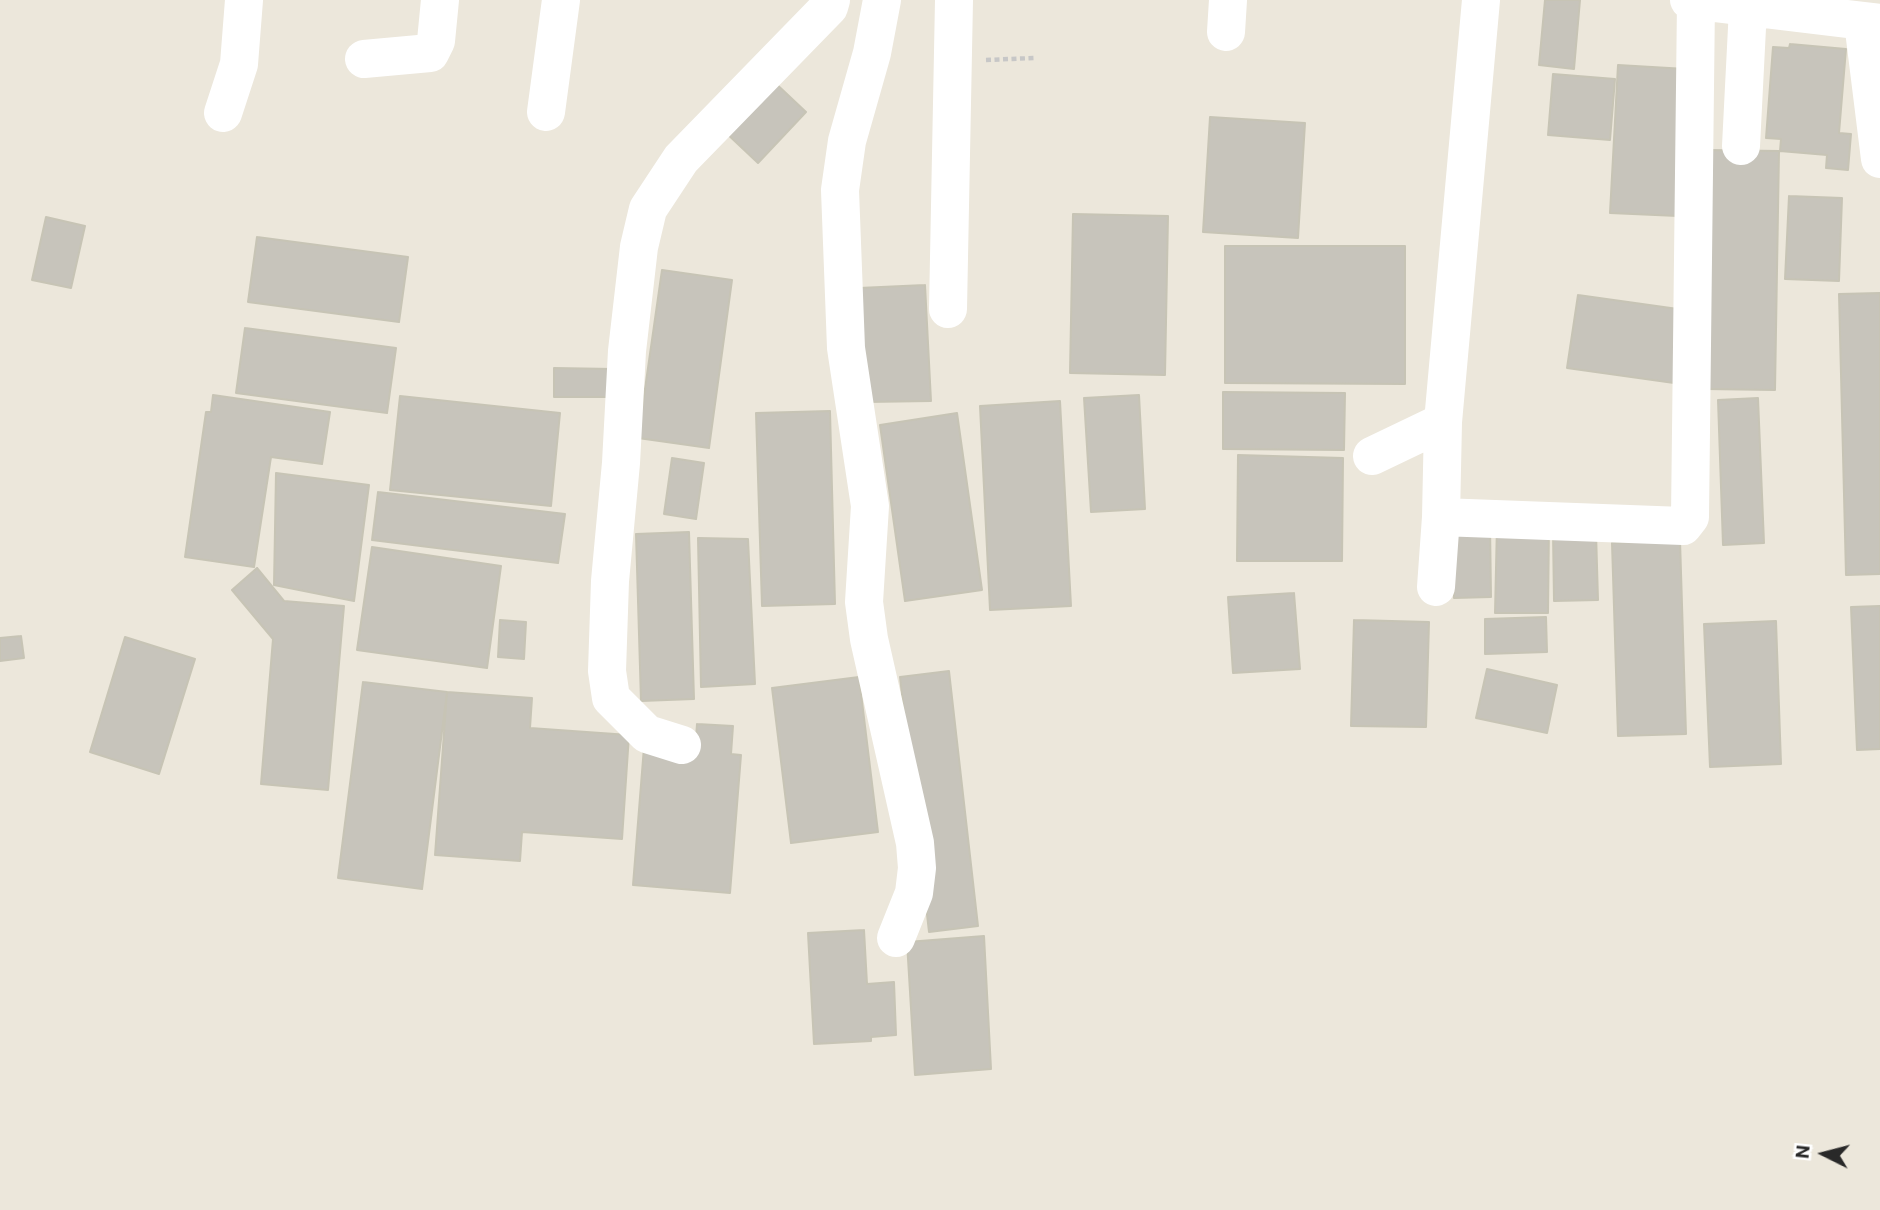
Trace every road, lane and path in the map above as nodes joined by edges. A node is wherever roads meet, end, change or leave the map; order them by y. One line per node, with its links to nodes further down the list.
1 (244, 0): 15 (street)
2 (440, 0): 12 (street)
3 (561, 0): 14 (street)
4 (831, 0): 23 (street)
5 (881, 0): 24 (street)
6 (954, 0): 13 (street)
7 (1481, 0): 19 (street)
8 (1693, 1): 9 (street); 21 (street)
9 (1748, 8): 10 (street); 16 (street)
10 (1872, 22): 17 (street)
11 (1034, 58): 13 (path)
12 (364, 59)
13 (953, 62): 18 (street)
14 (546, 112)
15 (223, 113)
16 (1741, 146)
17 (1880, 159)
18 (948, 309)
19 (1443, 422): 20 (street); 21 (street)
20 (1372, 456)
21 (1441, 517): 22 (street)
22 (1436, 587)
23 (682, 746)
24 (896, 938)

